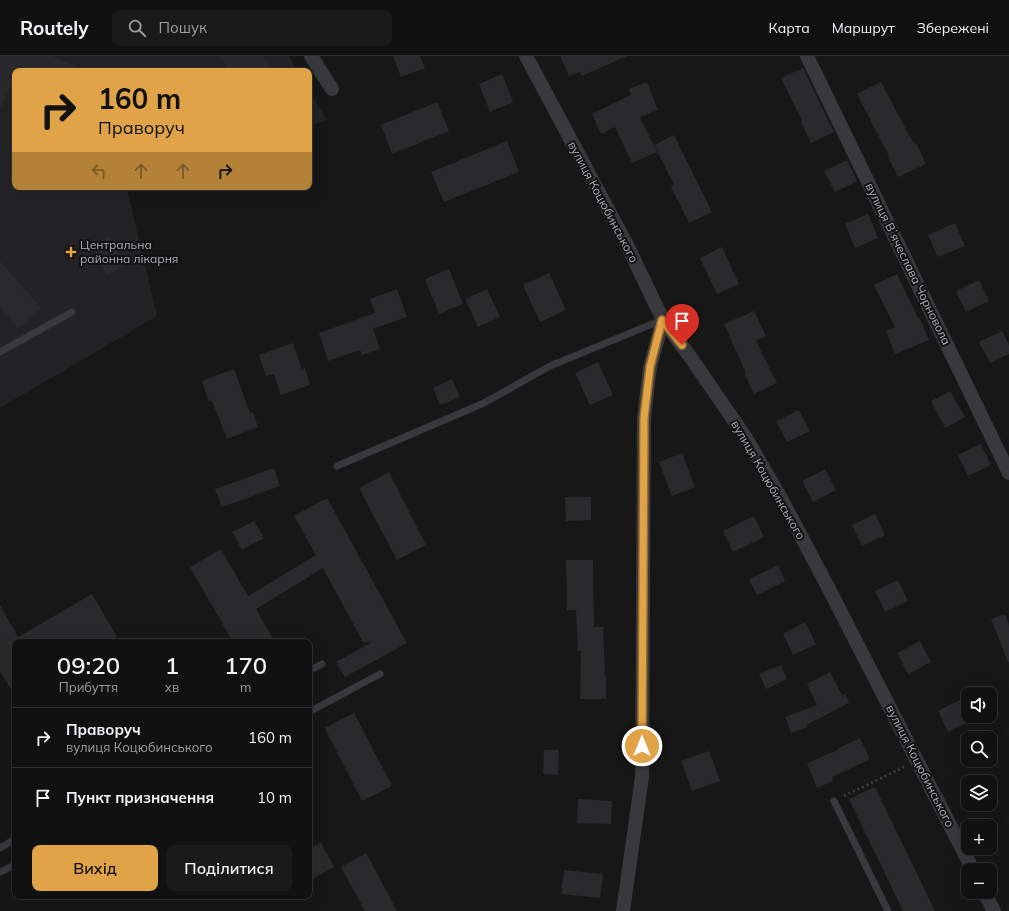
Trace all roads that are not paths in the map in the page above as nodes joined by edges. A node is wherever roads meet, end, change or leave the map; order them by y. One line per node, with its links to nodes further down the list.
1 (311, 56): 4 (street)
2 (526, 56): 6 (street, вулиця Коцюбинського)
3 (807, 56): 9 (street, вулиця Вʼячеслава Чорновола)
4 (332, 89)
5 (72, 312): 7 (lane)
6 (662, 320): 8 (lane); 17 (street, вулиця Коцюбинського); 21 (street)
7 (0, 352)
8 (337, 466)
9 (1009, 473)
10 (322, 664): 11 (lane)
11 (312, 669)
12 (380, 674): 13 (lane)
13 (312, 710)
14 (834, 801): 22 (lane)
15 (12, 841): 16 (lane)
16 (0, 848)
17 (969, 863)
18 (12, 866): 19 (lane)
19 (0, 872)
20 (988, 899): 23 (street)
21 (623, 911)
22 (888, 911)
23 (994, 911)

